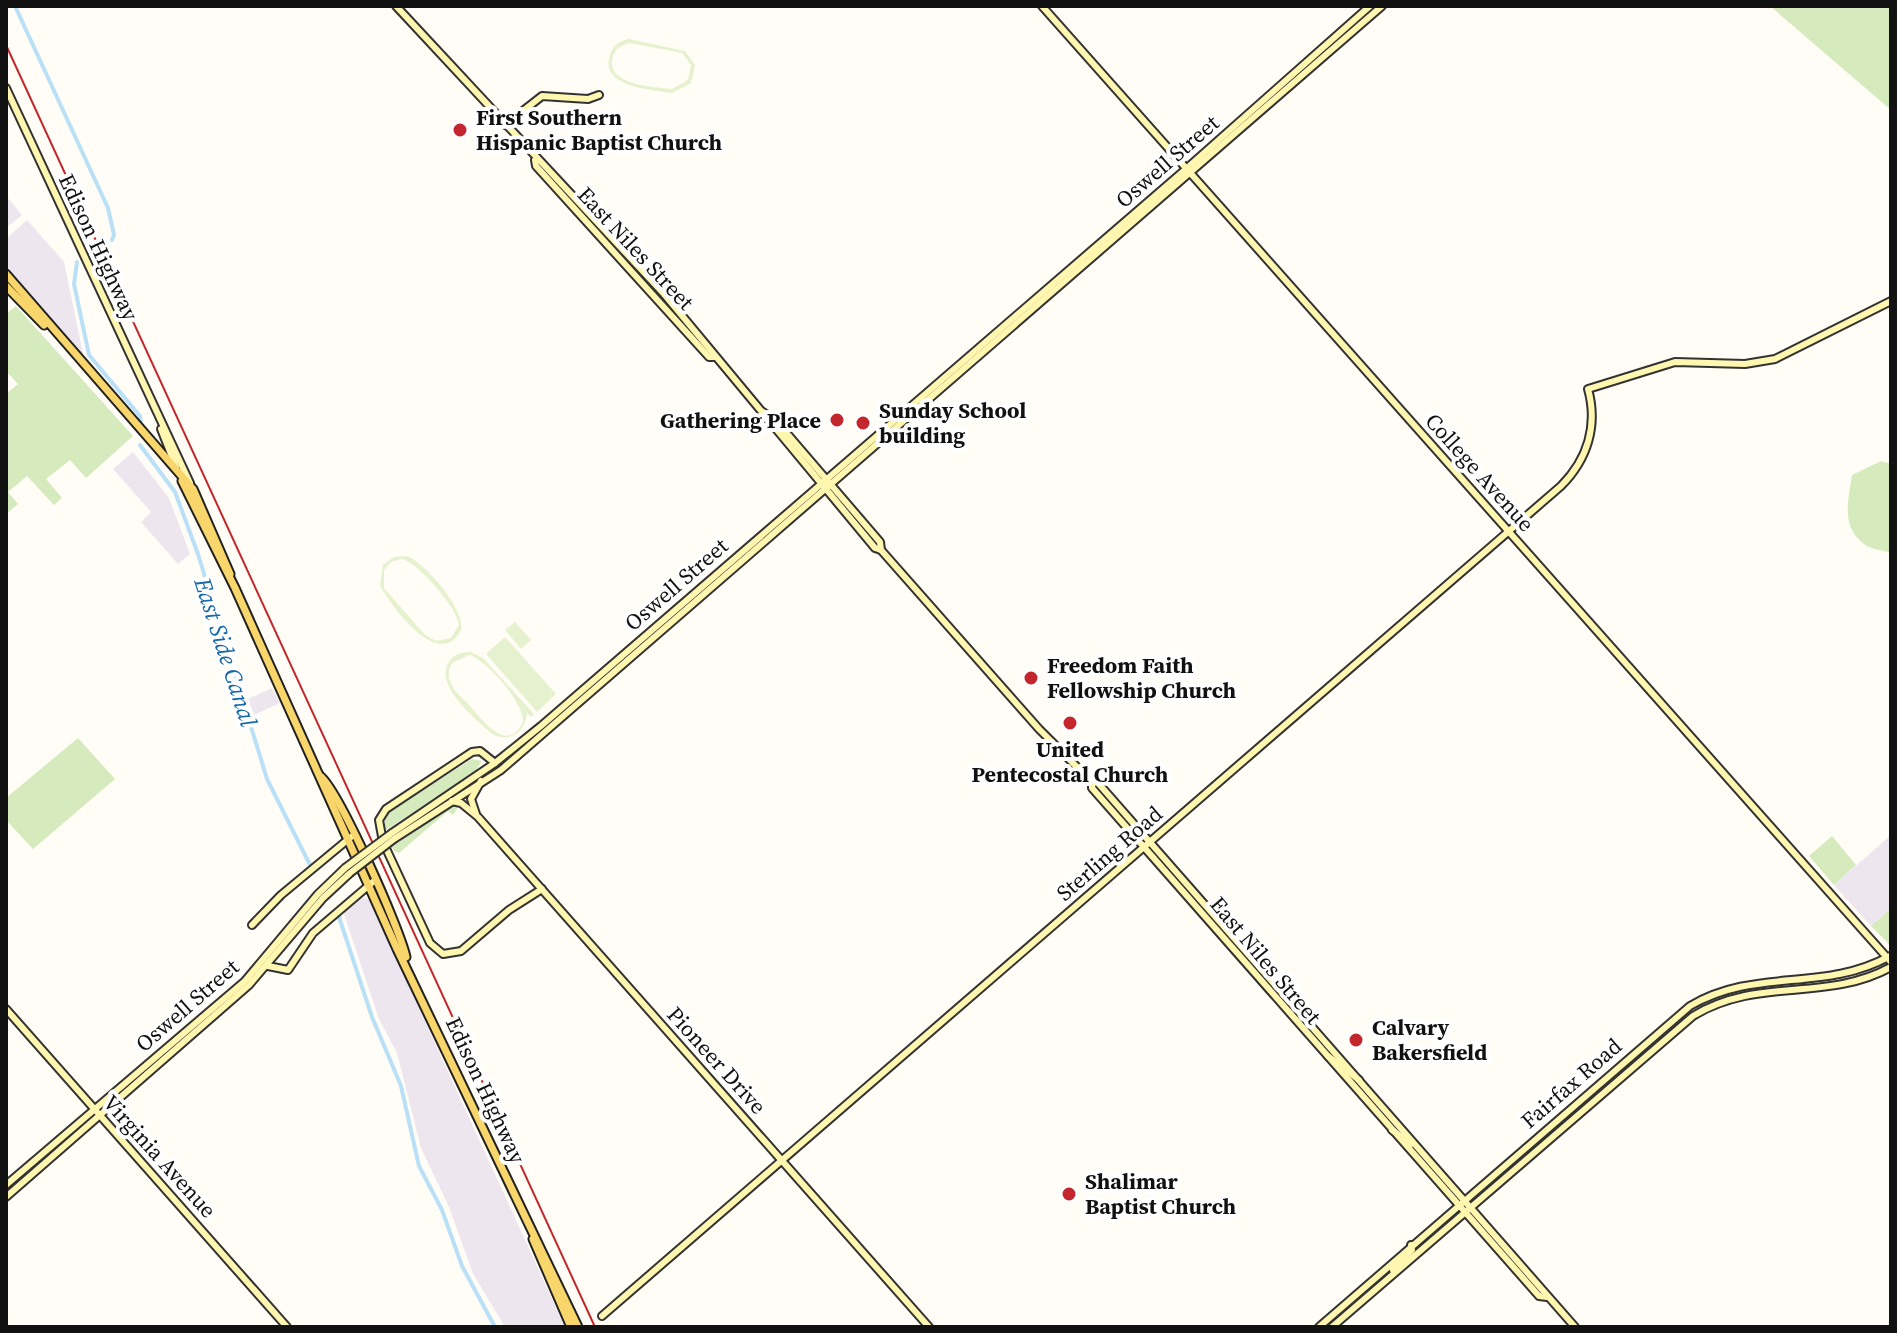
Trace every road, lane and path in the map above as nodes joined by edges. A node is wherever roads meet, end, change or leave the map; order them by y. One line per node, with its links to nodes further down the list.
1 (1042, 6): 12 (main road, College Avenue)
2 (1370, 6): 5 (main road, Oswell Street)
3 (1382, 6): 7 (main road, Oswell Street)
4 (400, 7): 11 (main road, East Niles Street)
5 (1343, 30): 6 (main road, Oswell Street); 7 (main road)
6 (1307, 63): 10 (main road); 12 (main road, Oswell Street)
7 (1317, 63): 10 (main road, Oswell Street)
8 (6, 88): 20 (main road, Edison Highway)
9 (599, 95): 11 (main road)
10 (1277, 99): 12 (main road, Oswell Street)
11 (505, 125): 23 (main road, East Niles Street)
12 (1189, 172): 17 (main road, Oswell Street); 19 (main road, Oswell Street); 25 (main road, College Avenue)
13 (6, 274): 16 (main road)
14 (6, 286): 16 (main road)
15 (1891, 301): 25 (main road, Sterling Road)
16 (52, 331): 22 (main road)
17 (948, 375): 18 (main road, Oswell Street); 19 (main road)
18 (913, 403): 21 (main road); 23 (main road, Oswell Street)
19 (918, 410): 21 (main road, Oswell Street)
20 (159, 422): 22 (main road, Edison Highway); 24 (main road, Edison Highway)
21 (884, 439): 23 (main road, Oswell Street)
22 (182, 481): 24 (main road); 26 (main road, Edison Highway)
23 (826, 484): 27 (main road, Oswell Street); 28 (main road, Oswell Street); 33 (main road, East Niles Street)
24 (193, 489): 26 (main road, Edison Highway)
25 (1509, 532): 33 (main road, Sterling Road); 41 (main road, College Avenue)
26 (235, 588): 32 (main road, Edison Highway)
27 (495, 763): 31 (main road, Oswell Street); 36 (main road)
28 (481, 781): 29 (main road, Oswell Street); 30 (main road)
29 (450, 801): 30 (main road, Pioneer Drive); 31 (main road, Oswell Street)
30 (478, 817): 36 (main road, Pioneer Drive)
31 (393, 836): 34 (main road, Oswell Street, bridge)
32 (350, 837): 35 (main road, Edison Highway); 39 (main road)
33 (1146, 844): 37 (main road, East Niles Street); 38 (main road, East Niles Street); 53 (main road, Sterling Road)
34 (348, 870): 43 (main road, Oswell Street); 45 (main road, Oswell Street)
35 (371, 883): 43 (main road, Oswell Street); 60 (main road, Edison Highway)
36 (542, 889): 53 (main road, Pioneer Drive)
37 (1183, 891): 38 (main road); 40 (main road, East Niles Street)
38 (1213, 915): 42 (main road, East Niles Street)
39 (252, 925)
40 (1224, 937): 42 (main road); 46 (main road, East Niles Street)
41 (1890, 960): 56 (main road, Fairfax Road); 58 (main road, Fairfax Road)
42 (1256, 963): 48 (main road, East Niles Street)
43 (268, 966): 47 (main road, Oswell Street)
44 (6, 1009): 49 (main road, Virginia Avenue)
45 (198, 1021): 47 (main road); 49 (main road, Oswell Street)
46 (1321, 1052): 48 (main road); 51 (main road, East Niles Street)
47 (173, 1053): 50 (main road, Oswell Street)
48 (1359, 1080): 52 (main road, East Niles Street)
49 (94, 1109): 50 (main road, Virginia Avenue); 54 (main road, Oswell Street)
50 (100, 1116): 55 (main road, Oswell Street); 67 (main road, Virginia Avenue)
51 (1390, 1130): 52 (main road); 57 (main road, East Niles Street)
52 (1430, 1159): 56 (main road, East Niles Street)
53 (781, 1160): 66 (main road, Sterling Road); 70 (main road, Pioneer Drive)
54 (6, 1185)
55 (6, 1197)
56 (1464, 1198): 57 (main road, Fairfax Road); 58 (main road, East Niles Street)
57 (1456, 1205): 59 (main road, East Niles Street); 61 (main road, Fairfax Road)
58 (1471, 1206): 59 (main road, Fairfax Road); 63 (main road, East Niles Street)
59 (1463, 1212): 62 (main road, East Niles Street); 64 (main road, Fairfax Road)
60 (531, 1233): 68 (main road, Edison Highway); 69 (main road, Edison Highway)
61 (1411, 1245): 64 (main road); 71 (main road, Fairfax Road)
62 (1493, 1245): 63 (main road); 65 (main road, East Niles Street)
63 (1528, 1270): 65 (main road, East Niles Street)
64 (1387, 1279): 72 (main road, Fairfax Road)
65 (1547, 1297): 73 (main road, East Niles Street)
66 (602, 1316)
67 (287, 1327)
68 (571, 1327)
69 (578, 1327)
70 (929, 1327)
71 (1319, 1327)
72 (1332, 1327)
73 (1575, 1327)

